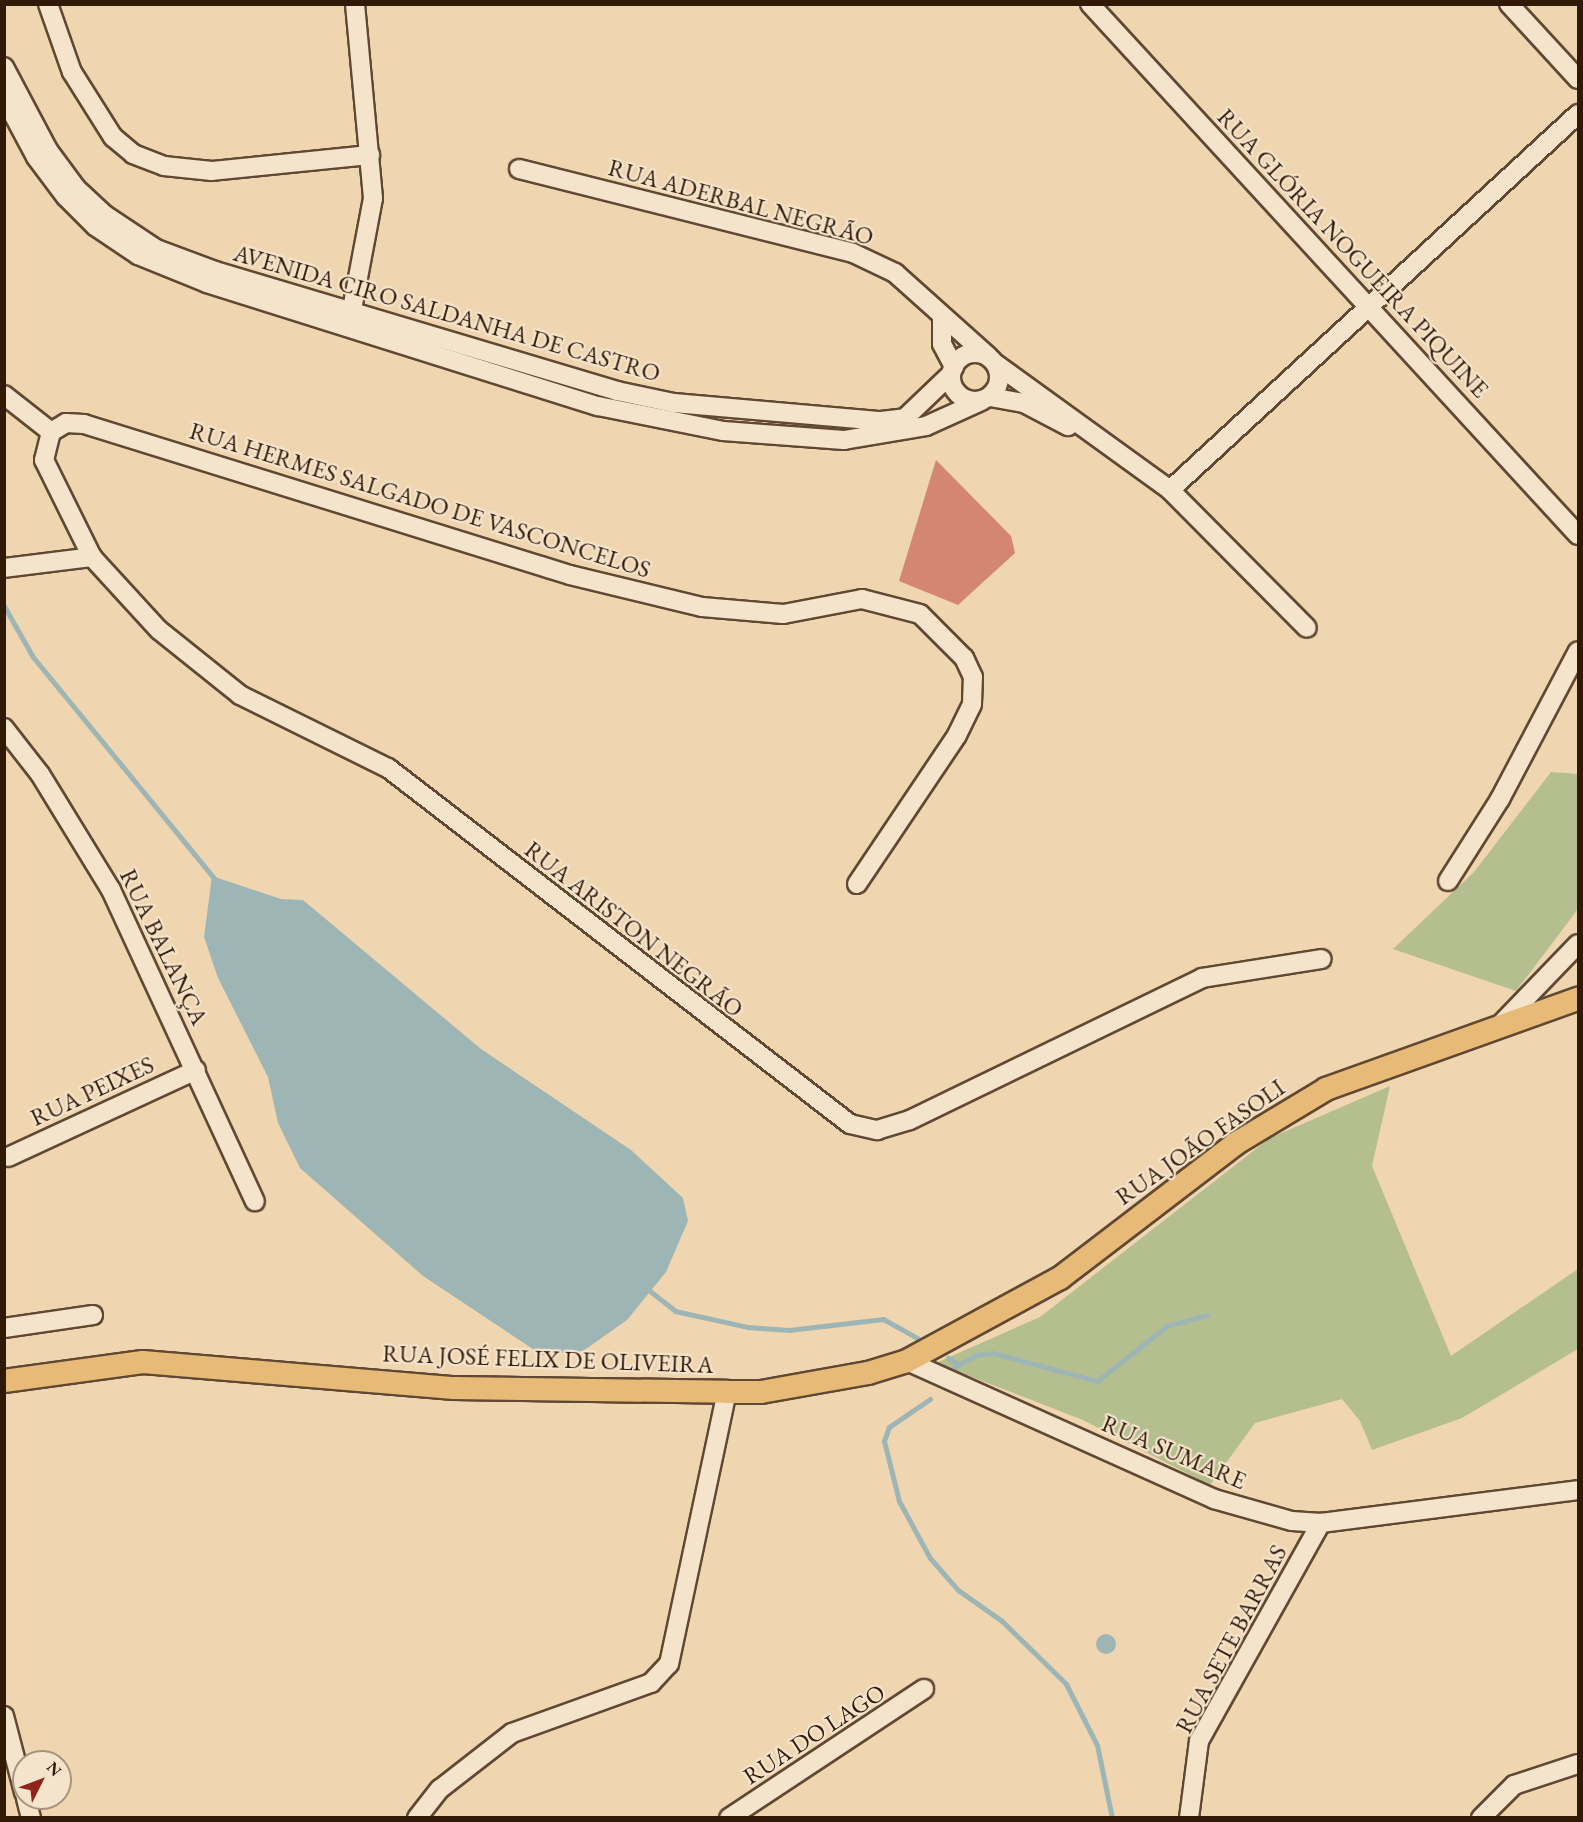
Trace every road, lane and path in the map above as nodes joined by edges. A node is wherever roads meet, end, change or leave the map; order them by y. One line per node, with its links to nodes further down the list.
1 (48, 4): 9 (street)
2 (354, 4): 9 (street)
3 (1090, 4): 11 (street, RUA GLÓRIA NOGUEIRA PIQUINE)
4 (1509, 4): 6 (street)
5 (4, 67): 13 (street, AVENIDA CIRO SALDANHA DE CASTRO)
6 (1578, 79)
7 (4, 97): 13 (street, AVENIDA CIRO SALDANHA DE CASTRO)
8 (1578, 114): 11 (street)
9 (370, 155): 13 (street)
10 (519, 169): 12 (street, RUA ADERBAL NEGRÃO)
11 (1369, 304): 22 (street); 23 (street, RUA GLÓRIA NOGUEIRA PIQUINE)
12 (942, 316): 14 (street, RUA ADERBAL NEGRÃO); 15 (street)
13 (350, 317): 18 (street, AVENIDA CIRO SALDANHA DE CASTRO); 20 (street, AVENIDA CIRO SALDANHA DE CASTRO)
14 (992, 361): 15 (street); 17 (street); 21 (street, RUA ADERBAL NEGRÃO)
15 (952, 370): 17 (street); 18 (street, AVENIDA CIRO SALDANHA DE CASTRO)
16 (4, 394): 19 (street)
17 (985, 399): 20 (street, AVENIDA CIRO SALDANHA DE CASTRO); 21 (street)
18 (798, 416): 20 (street)
19 (51, 432): 24 (street, RUA ARISTON NEGRÃO); 30 (street, RUA HERMES SALGADO DE VASCONCELOS)
20 (798, 438)
21 (1096, 438): 22 (street, RUA ADERBAL NEGRÃO)
22 (1170, 490): 26 (street, RUA ADERBAL NEGRÃO)
23 (1578, 534)
24 (92, 557): 25 (street); 32 (street, RUA ARISTON NEGRÃO)
25 (4, 568)
26 (1307, 628)
27 (1578, 651): 29 (street)
28 (4, 728): 35 (street, RUA BALANÇA)
29 (1448, 881)
30 (857, 884)
31 (1578, 944): 34 (street)
32 (1322, 959)
33 (1578, 999): 34 (main road, RUA JOÃO FASOLI)
34 (1498, 1027): 40 (main road, RUA JOÃO FASOLI)
35 (196, 1070): 36 (street, RUA PEIXES); 37 (street, RUA BALANÇA)
36 (8, 1157)
37 (255, 1201)
38 (93, 1315): 39 (street)
39 (4, 1328)
40 (907, 1361): 42 (main road, RUA JOSÉ FELIX DE OLIVEIRA); 44 (street, RUA SUMARE)
41 (4, 1381): 42 (main road, RUA JOSÉ FELIX DE OLIVEIRA)
42 (727, 1392): 49 (street)
43 (1578, 1490): 44 (street, RUA SUMARE)
44 (1321, 1522): 51 (street, RUA SETE BARRAS)
45 (924, 1689): 50 (street, RUA DO LAGO)
46 (4, 1716): 47 (street)
47 (13, 1750)
48 (1578, 1764): 52 (street)
49 (417, 1818)
50 (729, 1818)
51 (1189, 1818)
52 (1481, 1818)

